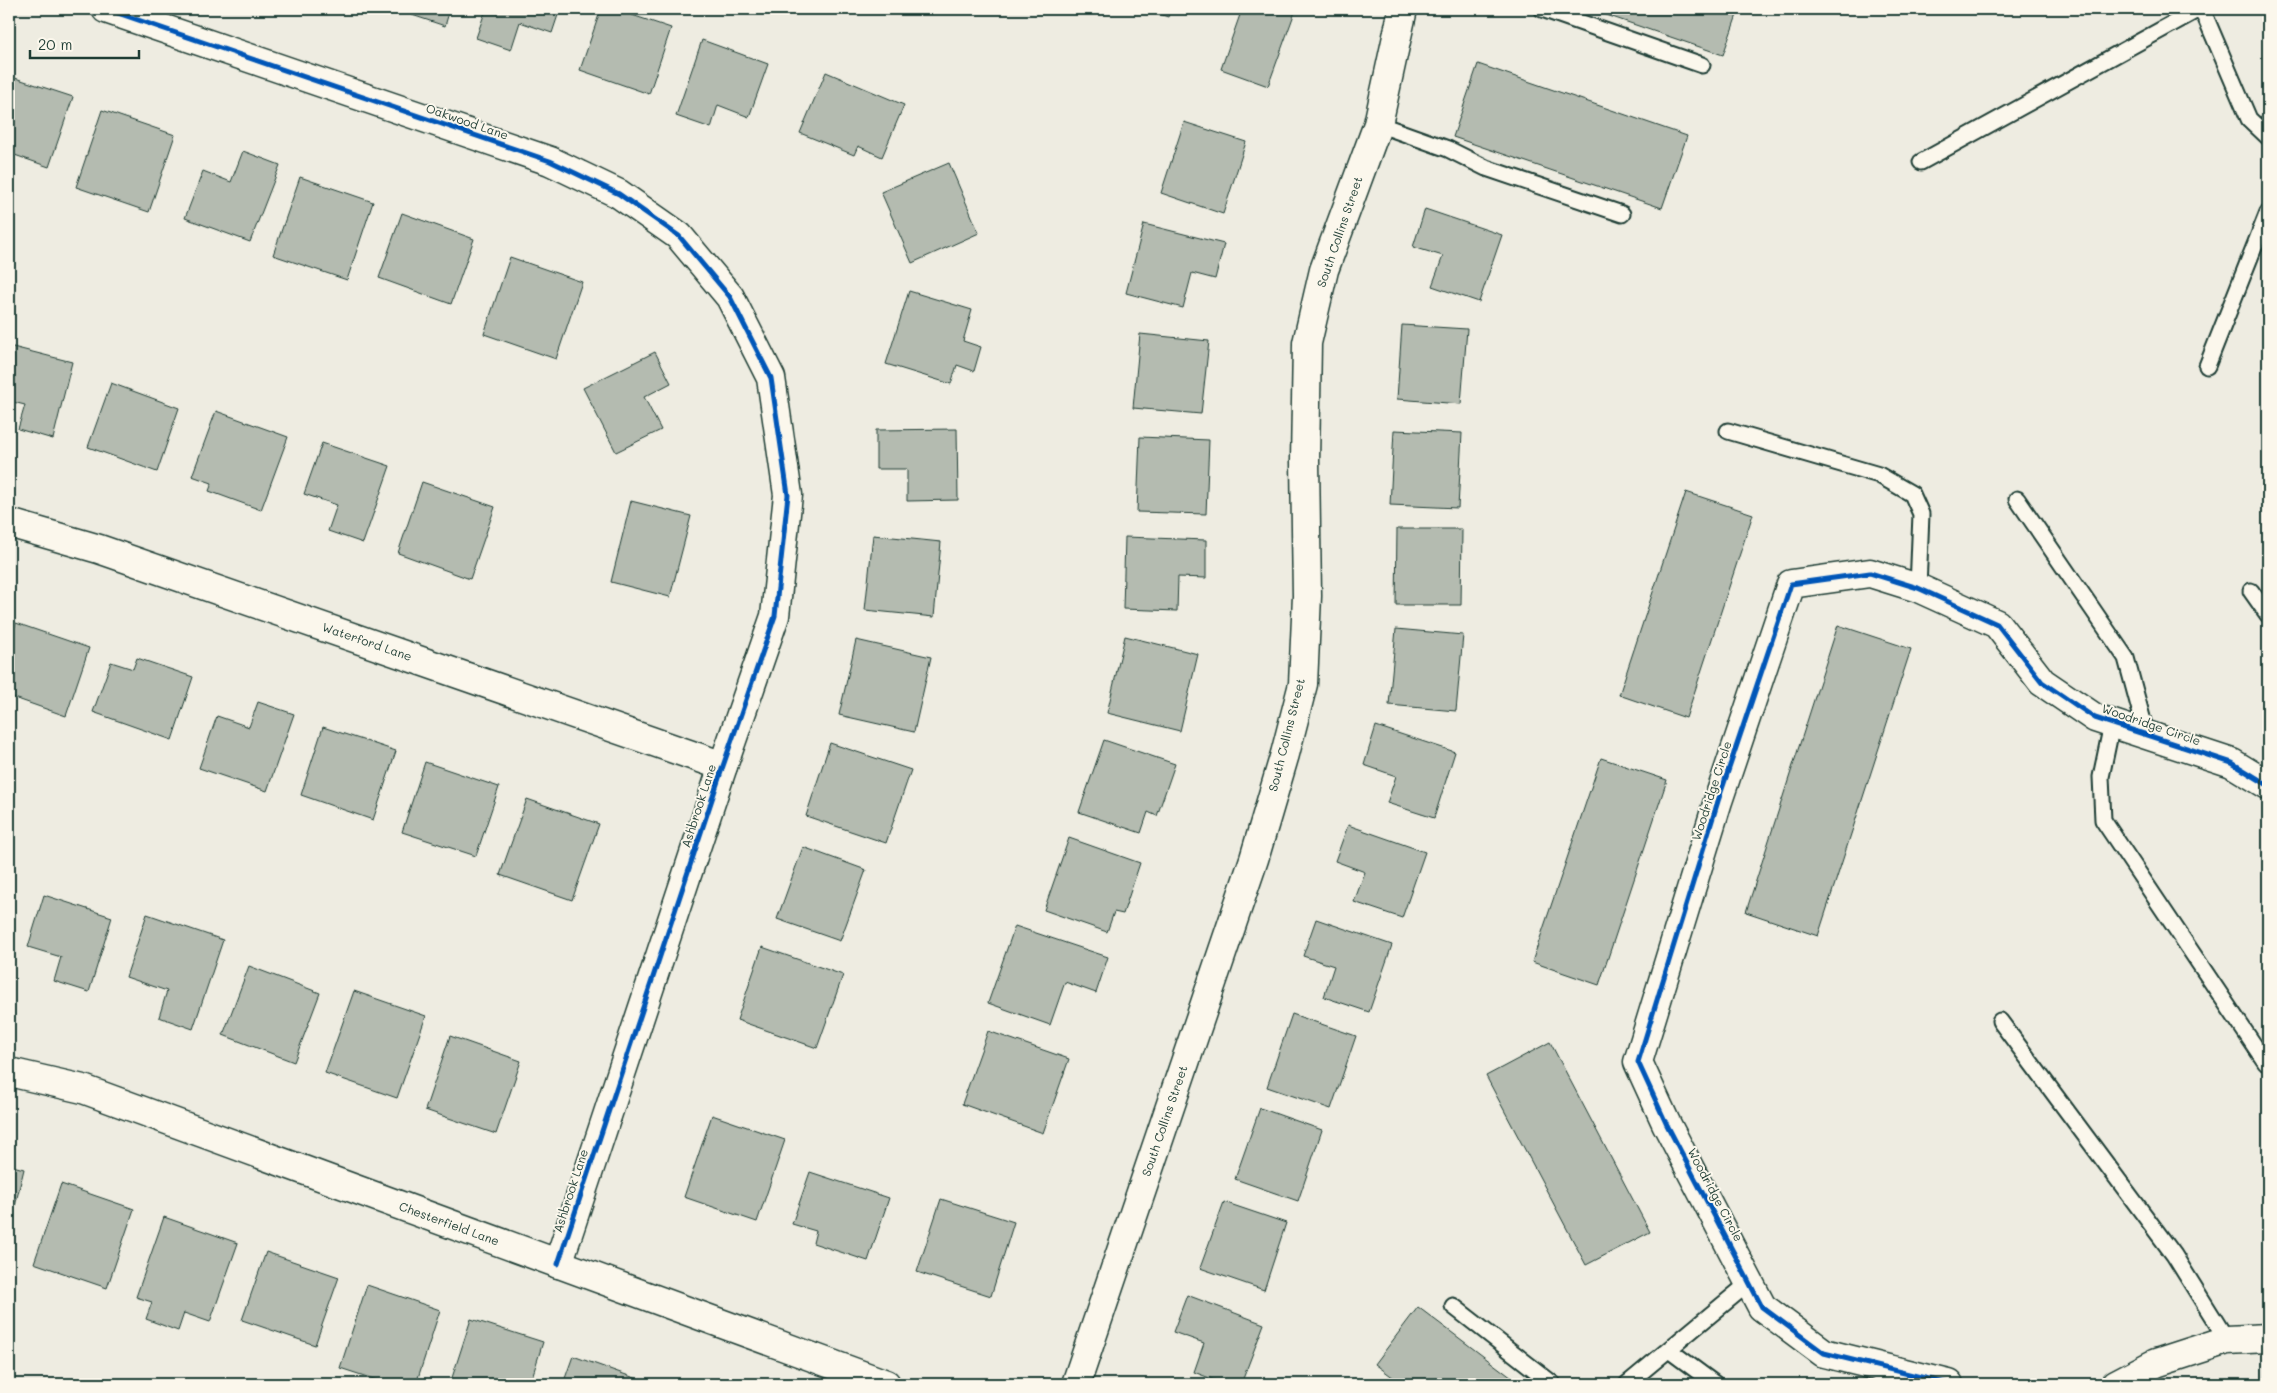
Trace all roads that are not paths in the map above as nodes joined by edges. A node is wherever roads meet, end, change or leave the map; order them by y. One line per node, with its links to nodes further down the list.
1 (106, 9): 11 (street, Oakwood Lane)
2 (1403, 9): 6 (street, South Collins Street)
3 (1542, 9): 5 (lane)
4 (2200, 9): 7 (lane); 8 (lane)
5 (1702, 65)
6 (1378, 124): 10 (lane); 33 (street, South Collins Street)
7 (2268, 137)
8 (1921, 162)
9 (2268, 212): 12 (lane)
10 (1622, 214)
11 (756, 348): 21 (street, Ashbrook Lane)
12 (2207, 366)
13 (1728, 431): 16 (lane)
14 (2017, 499): 20 (lane)
15 (9, 523): 21 (street, Waterford Lane)
16 (1918, 588): 19 (street, Woodridge Circle); 27 (street, Woodridge Circle)
17 (2251, 591): 18 (lane)
18 (2268, 615)
19 (2112, 724): 20 (street, Woodridge Circle); 24 (lane)
20 (2148, 736): 22 (street, Woodridge Circle)
21 (723, 766): 26 (street, Ashbrook Lane)
22 (2268, 785)
23 (2000, 1021): 30 (lane)
24 (2266, 1063)
25 (9, 1072): 26 (street, Chesterfield Lane)
26 (558, 1264): 32 (street, Chesterfield Lane)
27 (1750, 1282): 31 (lane); 37 (street, Woodridge Circle)
28 (1453, 1306): 34 (lane)
29 (2268, 1338): 30 (street)
30 (2227, 1340): 38 (street)
31 (1669, 1350): 35 (lane); 36 (lane)
32 (886, 1384)
33 (1076, 1384)
34 (1553, 1384)
35 (1628, 1384)
36 (1715, 1384)
37 (1949, 1384)
38 (2116, 1384)

